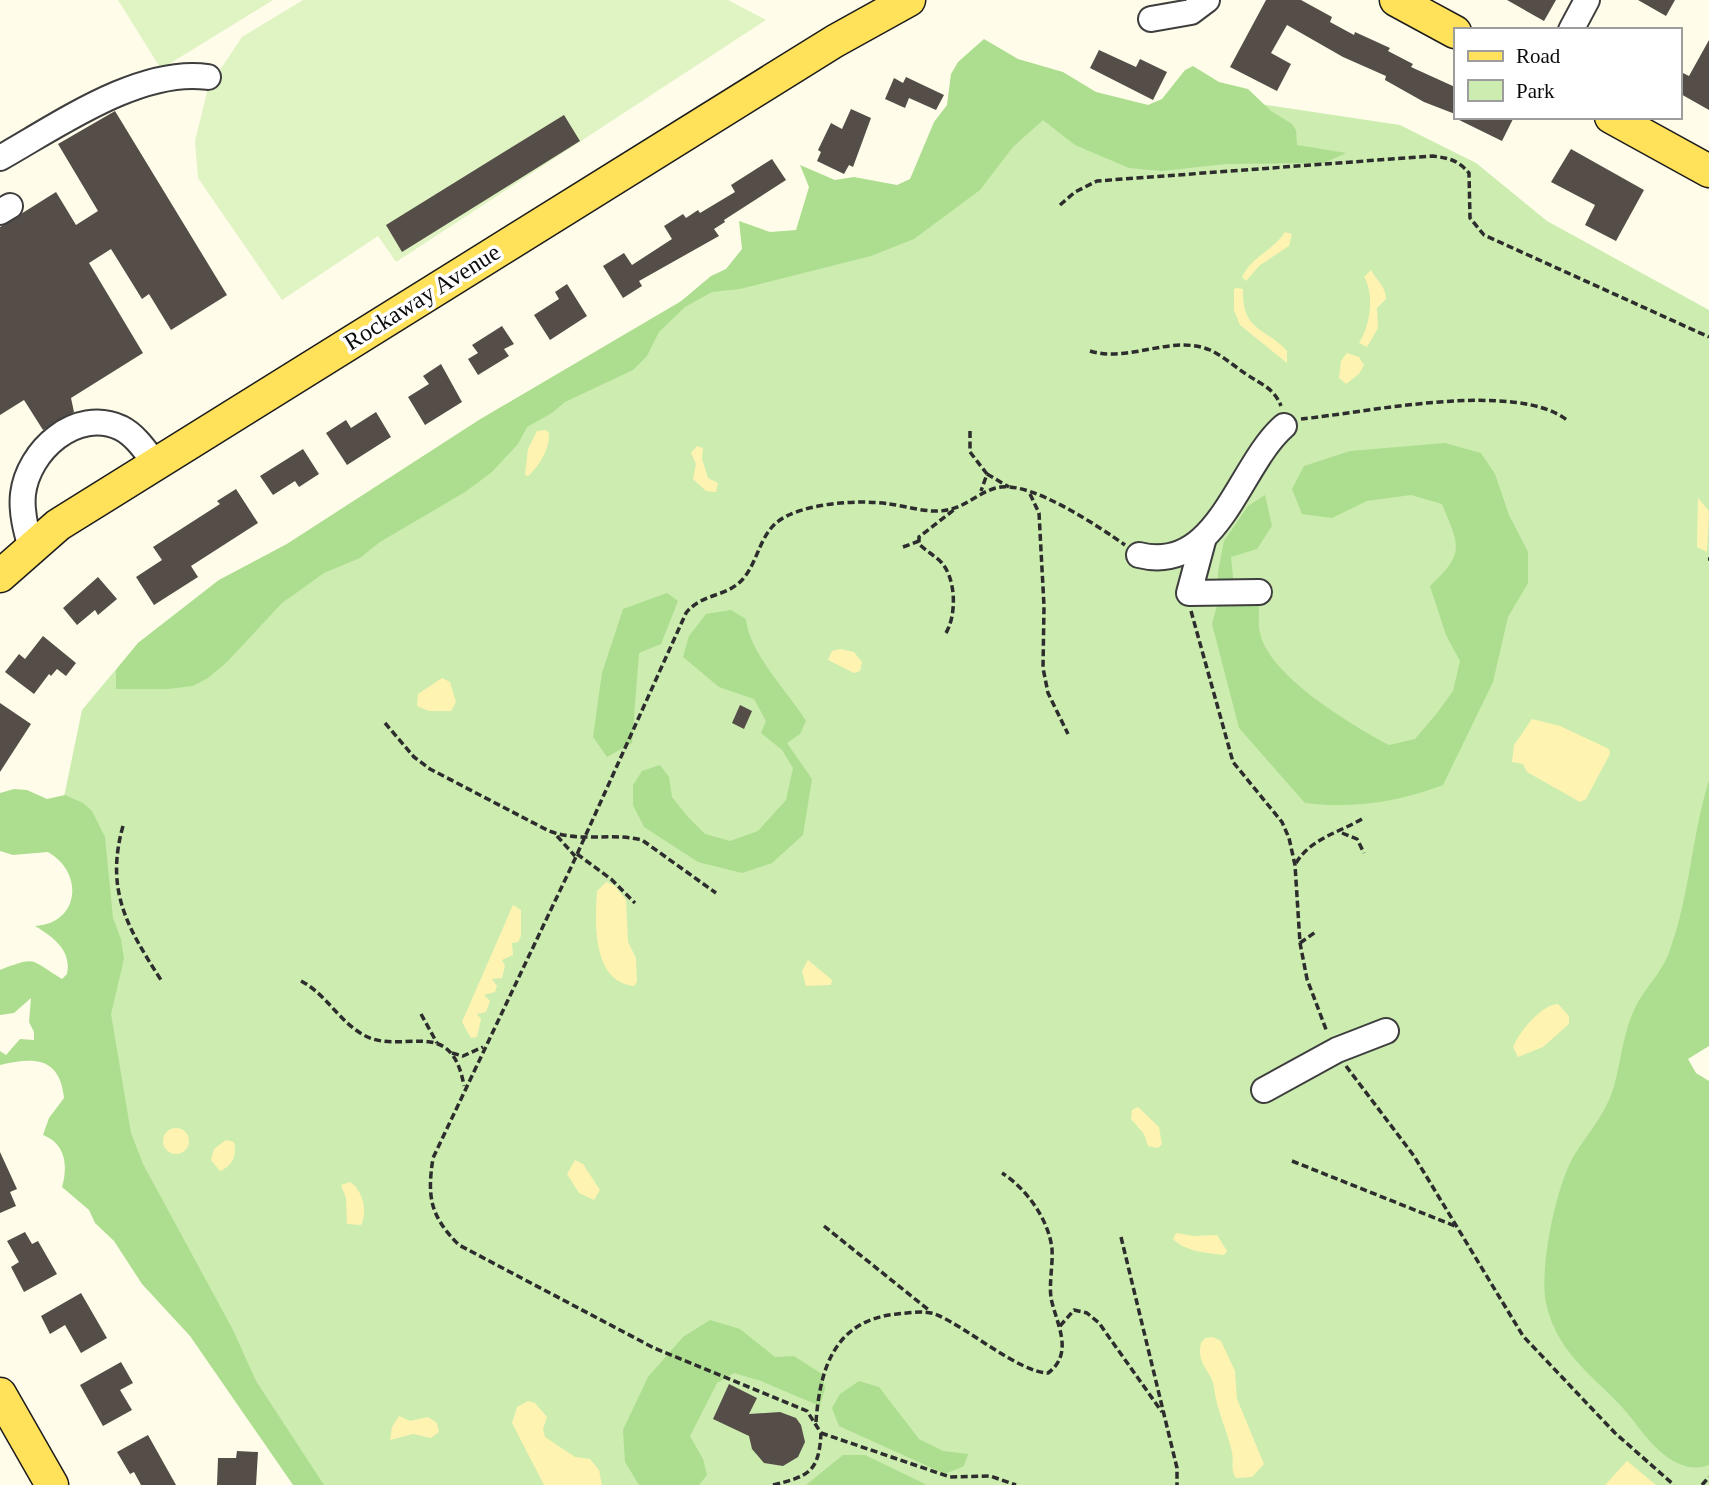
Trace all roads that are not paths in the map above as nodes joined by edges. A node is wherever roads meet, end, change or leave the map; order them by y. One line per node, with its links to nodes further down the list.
1 (884, 0): 8 (main road, Rockaway Avenue)
2 (909, 0): 8 (main road, Rockaway Avenue)
3 (1207, 0): 6 (street)
4 (1396, 0): 9 (main road)
5 (1587, 0): 7 (street)
6 (1151, 19)
7 (1572, 28)
8 (854, 30): 15 (main road, Rockaway Avenue)
9 (1454, 31)
10 (208, 77): 12 (street)
11 (1615, 119): 13 (main road)
12 (0, 158)
13 (1709, 171)
14 (1290, 419): 16 (street)
15 (155, 463): 17 (main road, Rockaway Avenue); 17 (street)
16 (1203, 541): 18 (street); 20 (street)
17 (30, 548): 19 (main road, Rockaway Avenue)
18 (1139, 555)
19 (0, 576)
20 (1259, 592)
21 (1386, 1031): 22 (street)
22 (1264, 1090)
23 (0, 1394): 24 (main road)
24 (52, 1485)

